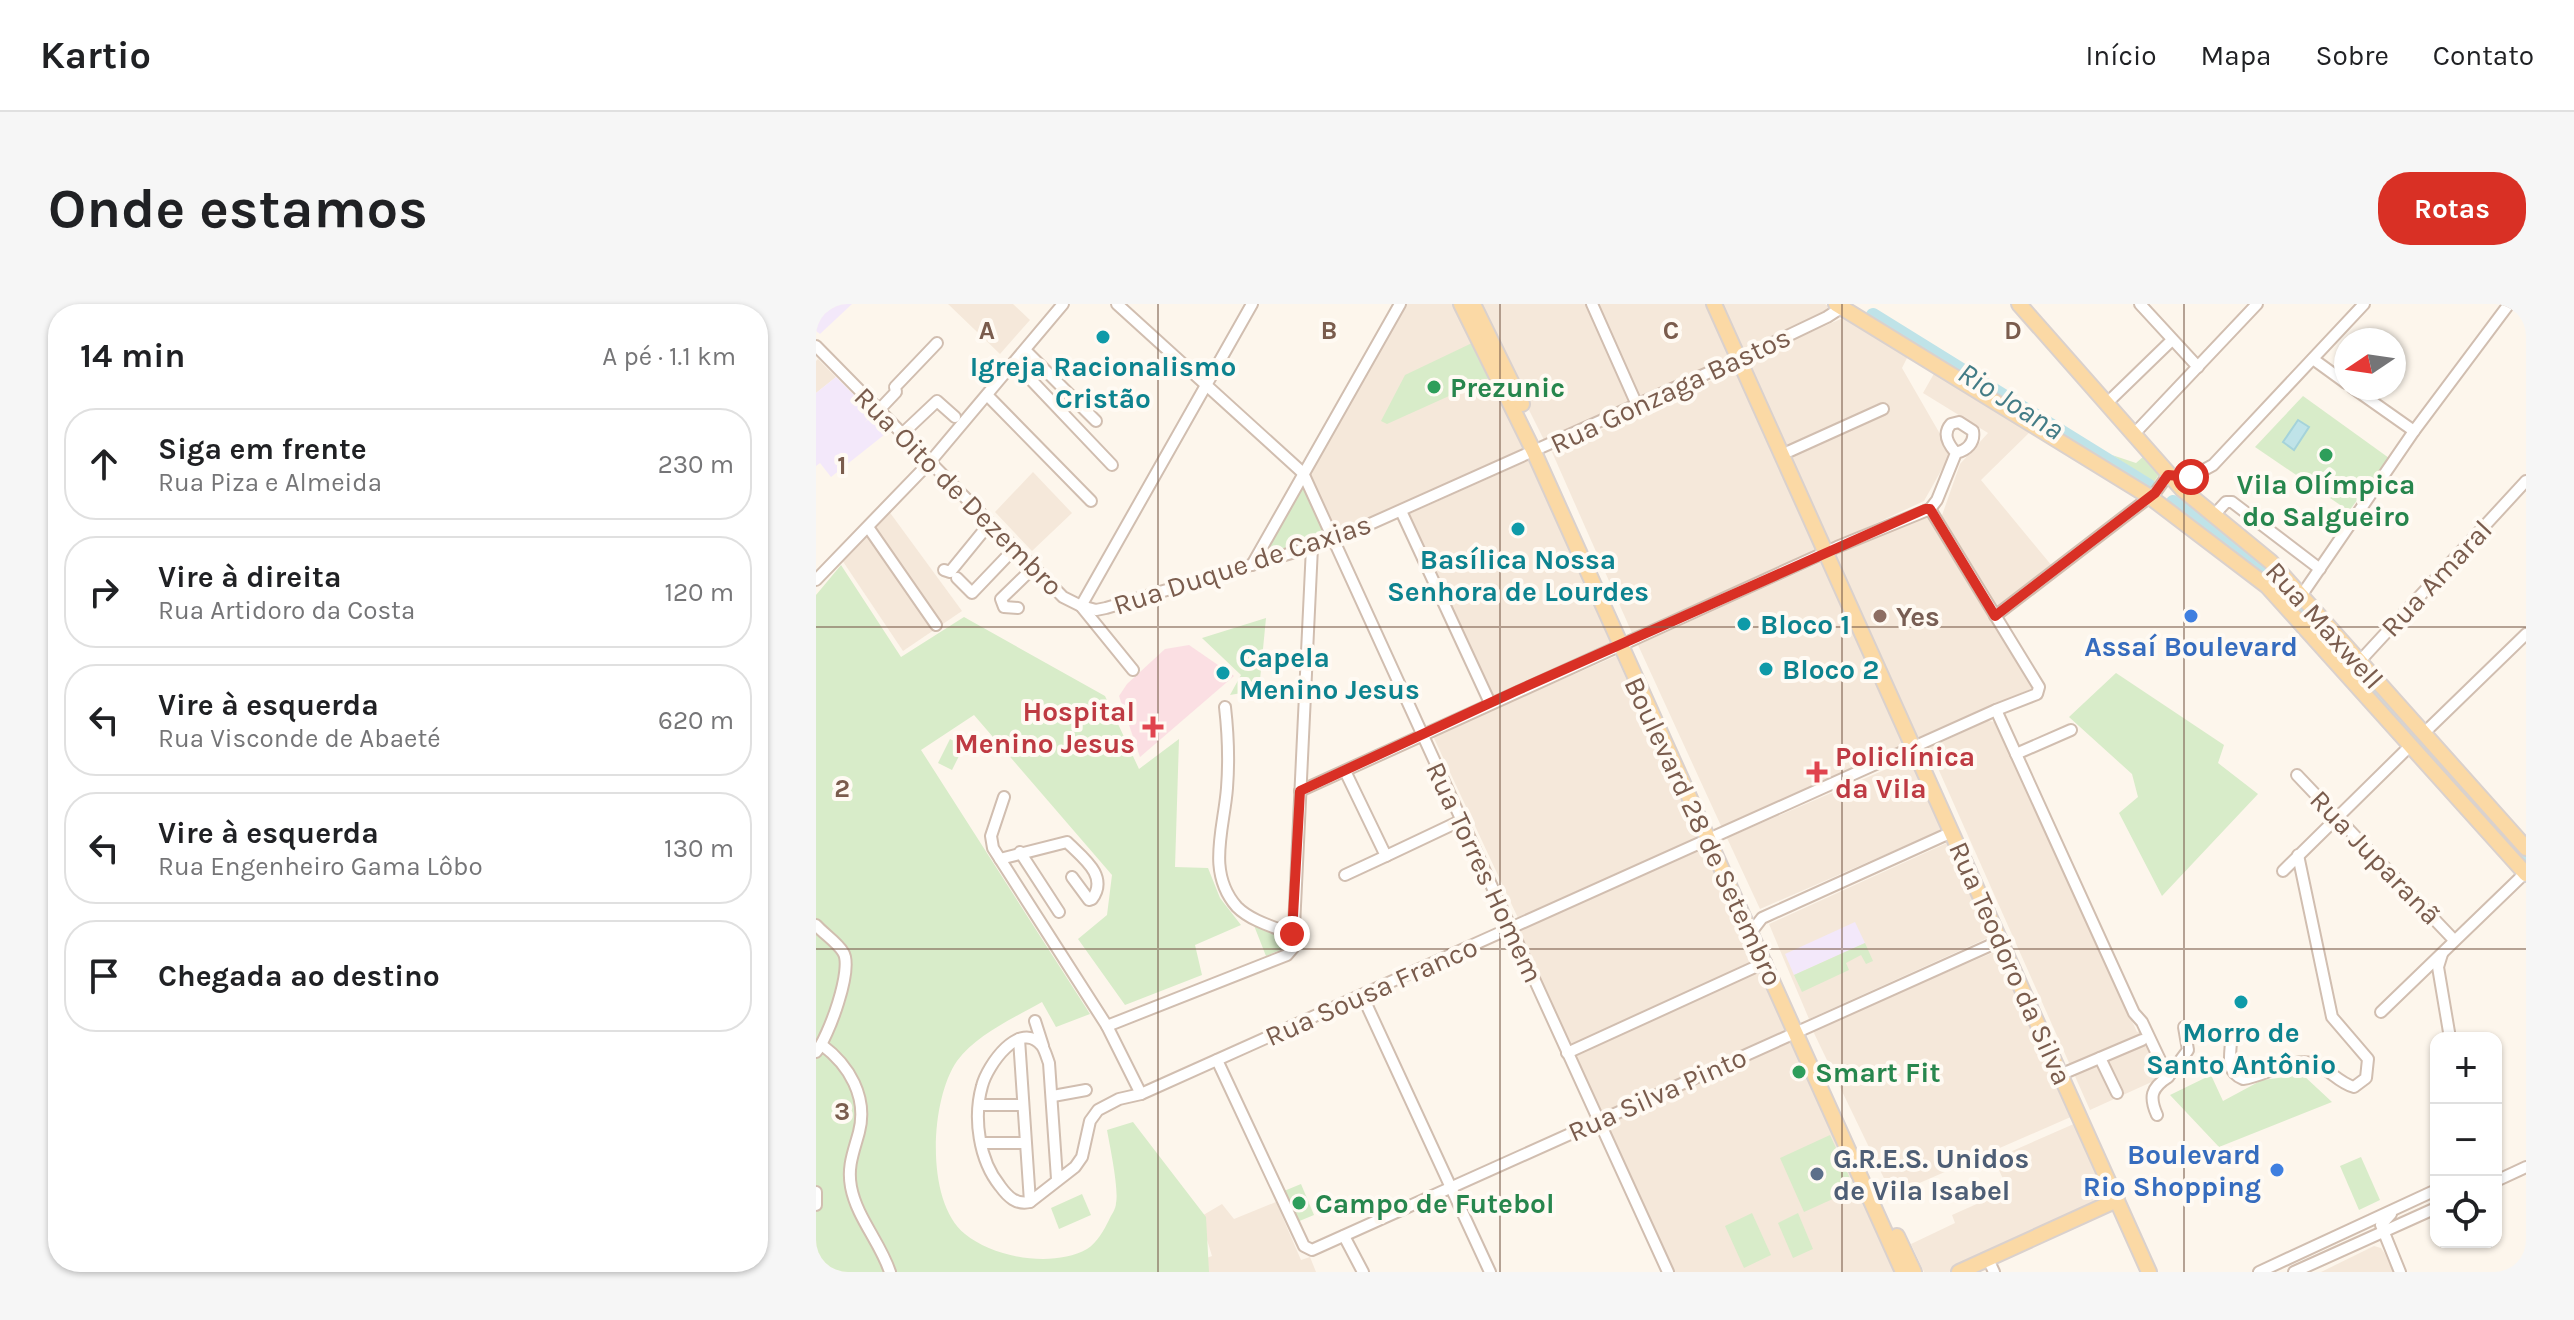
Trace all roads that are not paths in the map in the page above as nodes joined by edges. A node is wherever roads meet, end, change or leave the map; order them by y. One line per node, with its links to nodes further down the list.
1 (1063, 304): 17 (street)
2 (1117, 304): 23 (street)
3 (1252, 304): 23 (street)
4 (1400, 304): 40 (street)
5 (1465, 304): 35 (main road, Boulevard 28 de Setembro)
6 (1592, 304): 27 (street)
7 (1714, 304): 18 (main road, Rua Teodoro da Silva)
8 (2140, 304): 14 (street)
9 (2257, 304): 21 (street)
10 (2364, 304): 19 (street)
11 (2509, 304): 32 (street)
12 (1841, 305): 18 (street, Rua Gonzaga Bastos); 43 (main road, Rua Maxwell)
13 (2021, 305): 26 (main road, Rua Maxwell)
14 (2172, 340): 21 (street); 26 (street)
15 (937, 343): 29 (street)
16 (816, 346): 29 (street, Rua Oito de Dezembro)
17 (1025, 350): 20 (street); 31 (street)
18 (1739, 359): 27 (street, Rua Gonzaga Bastos); 53 (main road, Rua Teodoro da Silva)
19 (2313, 359): 22 (street); 41 (street)
20 (1015, 363): 24 (street); 39 (street)
21 (2198, 367): 34 (street)
22 (2334, 374)
23 (1205, 386): 40 (street); 61 (street)
24 (988, 396): 38 (street); 44 (street)
25 (2370, 400): 32 (street)
26 (2106, 404): 34 (main road, Rua Maxwell)
27 (1637, 405): 35 (street, Rua Gonzaga Bastos)
28 (1883, 409): 36 (street)
29 (879, 410): 33 (street, Rua Oito de Dezembro)
30 (955, 417): 33 (street)
31 (1096, 421)
32 (2414, 431): 56 (street)
33 (902, 434): 38 (street, Rua Oito de Dezembro)
34 (2134, 434): 41 (main road, Rua Maxwell)
35 (1538, 450): 46 (street, Rua Duque de Caxias); 66 (main road, Boulevard 28 de Setembro)
36 (1790, 451)
37 (1956, 453): 45 (street)
38 (930, 462): 48 (street, Rua Oito de Dezembro); 49 (street)
39 (1112, 465)
40 (1303, 473): 50 (street, Rua Torres Homem); 54 (street)
41 (2168, 475): 43 (street); 47 (main road, Rua Maxwell)
42 (2524, 486): 67 (street, Rua Amaral)
43 (2150, 497): 63 (street); 69 (main road, Rua Maxwell)
44 (1091, 501)
45 (1930, 509): 53 (street); 63 (street)
46 (1401, 511): 50 (street, Rua Duque de Caxias); 70 (street)
47 (2214, 515): 56 (street); 60 (main road, Rua Maxwell)
48 (990, 523): 52 (street, Rua Oito de Dezembro); 57 (street)
49 (868, 527): 59 (street); 64 (street)
50 (1332, 541): 51 (street, Rua Duque de Caxias); 75 (street, Rua Torres Homem)
51 (1312, 547): 54 (street, Rua Duque de Caxias); 81 (street)
52 (1015, 548): 55 (street, Rua Oito de Dezembro); 58 (street)
53 (1826, 552): 66 (street); 77 (main road, Rua Teodoro da Silva)
54 (1252, 565): 61 (street, Rua Duque de Caxias)
55 (1034, 567): 61 (street, Rua Oito de Dezembro); 62 (street)
56 (2320, 569): 60 (street)
57 (944, 570)
58 (957, 578)
59 (816, 580)
60 (2301, 596): 67 (main road, Rua Maxwell)
61 (1081, 606): 68 (street, Rua Oito de Dezembro)
62 (1018, 608)
63 (1995, 616): 72 (street, Rua Sousa Franco)
64 (936, 625)
65 (2526, 634): 74 (street)
66 (1623, 643): 70 (street); 86 (main road, Boulevard 28 de Setembro)
67 (2359, 662): 69 (street, Rua Amaral); 74 (main road, Rua Maxwell)
68 (1133, 670)
69 (2347, 675): 76 (main road, Rua Maxwell)
70 (1490, 703): 75 (street)
71 (1225, 707): 100 (street)
72 (1996, 710): 77 (street, Rua Sousa Franco); 78 (street)
73 (2071, 730): 78 (street)
74 (2423, 734): 87 (main road, Rua Maxwell)
75 (1422, 735): 79 (street); 84 (street, Rua Torres Homem)
76 (2411, 745): 83 (street); 93 (main road, Rua Maxwell)
77 (1914, 748): 85 (main road, Rua Teodoro da Silva); 86 (street, Rua Sousa Franco)
78 (2016, 754): 121 (street)
79 (1345, 771): 81 (street); 90 (street)
80 (2297, 775): 83 (street, Rua Juparanã)
81 (1300, 791): 100 (street)
82 (1004, 797): 91 (street)
83 (2338, 816): 89 (street); 102 (street, Rua Juparanã)
84 (1462, 820): 90 (street); 99 (street, Rua Torres Homem)
85 (1952, 832): 98 (street); 101 (main road, Rua Teodoro da Silva)
86 (1714, 837): 98 (main road, Boulevard 28 de Setembro); 99 (street, Rua Sousa Franco)
87 (2526, 848)
88 (1020, 852): 91 (street); 95 (street); 96 (street)
89 (2298, 855): 92 (street); 114 (street)
90 (1386, 856): 94 (street)
91 (1000, 859): 108 (street)
92 (2283, 871)
93 (2526, 873): 102 (street)
94 (1345, 875)
95 (1072, 877)
96 (1059, 912)
97 (816, 925): 116 (street)
98 (1755, 927): 104 (main road, Boulevard 28 de Setembro); 110 (main road, Boulevard 28 de Setembro)
99 (1511, 928): 105 (street, Rua Sousa Franco); 117 (street, Rua Torres Homem)
100 (1292, 934): 108 (street)
101 (2002, 940): 110 (street, Rua Silva Pinto); 120 (main road, Rua Teodoro da Silva)
102 (2454, 940): 103 (street)
103 (2445, 949): 106 (street); 111 (street)
104 (1766, 962): 110 (main road, Boulevard 28 de Setembro); 117 (street)
105 (1362, 995): 119 (street, Rua Sousa Franco); 135 (street)
106 (2381, 1012)
107 (1035, 1021): 115 (street)
108 (1107, 1026): 124 (street)
109 (2184, 1027): 121 (street)
110 (1799, 1030): 129 (street, Rua Silva Pinto); 150 (main road, Boulevard 28 de Setembro); 151 (main road, Boulevard 28 de Setembro)
111 (2449, 1032)
112 (1019, 1039): 115 (street); 126 (street); 127 (street)
113 (2142, 1040): 118 (street)
114 (2231, 1042)
115 (1043, 1046): 125 (street)
116 (819, 1049): 146 (street)
117 (1567, 1053): 129 (street, Rua Torres Homem)
118 (2100, 1058): 120 (street); 123 (street)
119 (1217, 1060): 124 (street, Rua Sousa Franco); 144 (street, Rua Silva Pinto)
120 (2062, 1074): 138 (main road, Rua Teodoro da Silva)
121 (2168, 1077): 128 (street)
122 (1086, 1090): 125 (street)
123 (2117, 1093)
124 (1141, 1094): 134 (street, Rua Sousa Franco)
125 (1053, 1096): 134 (street)
126 (979, 1105): 127 (street); 130 (street)
127 (1023, 1105): 131 (street)
128 (2157, 1115)
129 (1599, 1121): 135 (street, Rua Silva Pinto); 149 (street, Rua Torres Homem)
130 (981, 1143): 131 (street); 139 (street)
131 (1025, 1143): 139 (street)
132 (2526, 1167): 133 (street)
133 (2502, 1178)
134 (1057, 1179): 139 (street)
135 (1451, 1186): 144 (street, Rua Silva Pinto); 148 (street)
136 (816, 1192): 140 (street)
137 (2430, 1193): 141 (street)
138 (2117, 1200): 145 (main road); 153 (main road, Rua Teodoro da Silva)
139 (1030, 1202)
140 (816, 1205)
141 (2395, 1209): 143 (street); 154 (street)
142 (2430, 1211): 143 (street)
143 (2384, 1231): 155 (street); 156 (street)
144 (1344, 1236): 147 (street)
145 (1991, 1265): 152 (main road)
146 (890, 1272)
147 (1363, 1272)
148 (1490, 1272)
149 (1668, 1272)
150 (1903, 1272)
151 (1914, 1272)
152 (1959, 1272)
153 (2149, 1272)
154 (2259, 1272)
155 (2294, 1272)
156 (2400, 1272)

